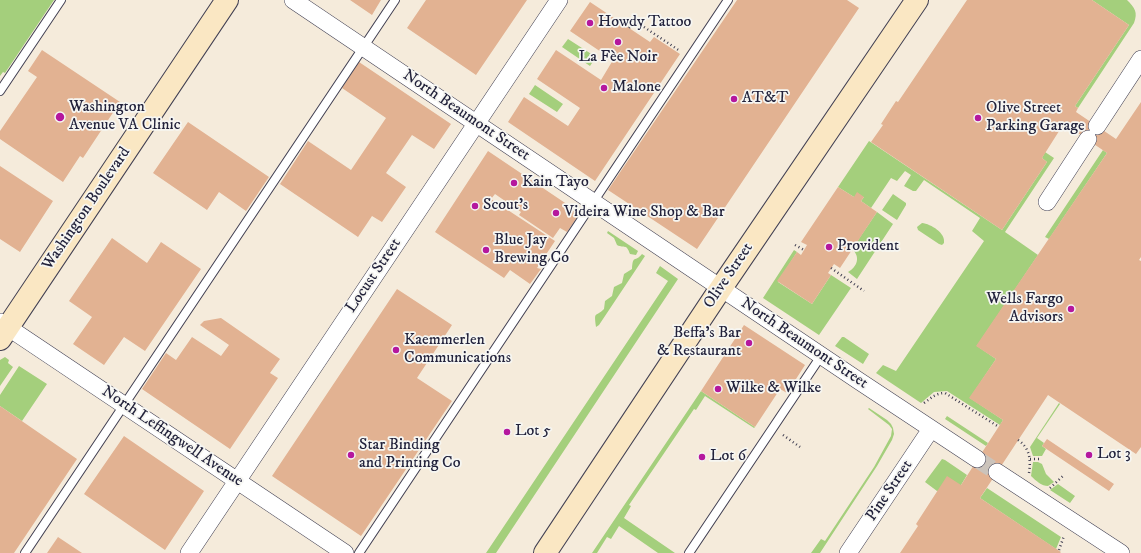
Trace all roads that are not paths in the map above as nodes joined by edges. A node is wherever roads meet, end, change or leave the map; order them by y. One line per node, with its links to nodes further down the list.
1 (61, 0): 10 (lane)
2 (227, 0): 15 (main road, Washington Boulevard)
3 (293, 0): 8 (street, North Beaumont Street)
4 (396, 0): 8 (lane)
5 (559, 0): 11 (street, Locust Street)
6 (728, 0): 13 (lane)
7 (917, 0): 14 (main road, Olive Street)
8 (364, 48): 11 (street, North Beaumont Street); 17 (lane)
9 (1141, 59): 12 (street)
10 (0, 91)
11 (476, 124): 13 (street, North Beaumont Street); 21 (street, Locust Street)
12 (1047, 202)
13 (594, 203): 14 (street, North Beaumont Street); 25 (lane)
14 (721, 288): 16 (street, North Beaumont Street); 26 (main road, Olive Street)
15 (3, 329): 17 (street, North Leffingwell Avenue)
16 (821, 356): 18 (street, North Beaumont Street); 27 (lane)
17 (124, 404): 21 (street, North Leffingwell Avenue); 22 (lane)
18 (931, 429): 19 (street, North Beaumont Street); 28 (street, Pine Street)
19 (978, 459)
20 (997, 472): 29 (street)
21 (237, 482): 23 (street, Locust Street); 24 (street, North Leffingwell Avenue)
22 (25, 553)
23 (189, 553)
24 (345, 553)
25 (359, 553)
26 (544, 553)
27 (689, 553)
28 (848, 553)
29 (1122, 553)

